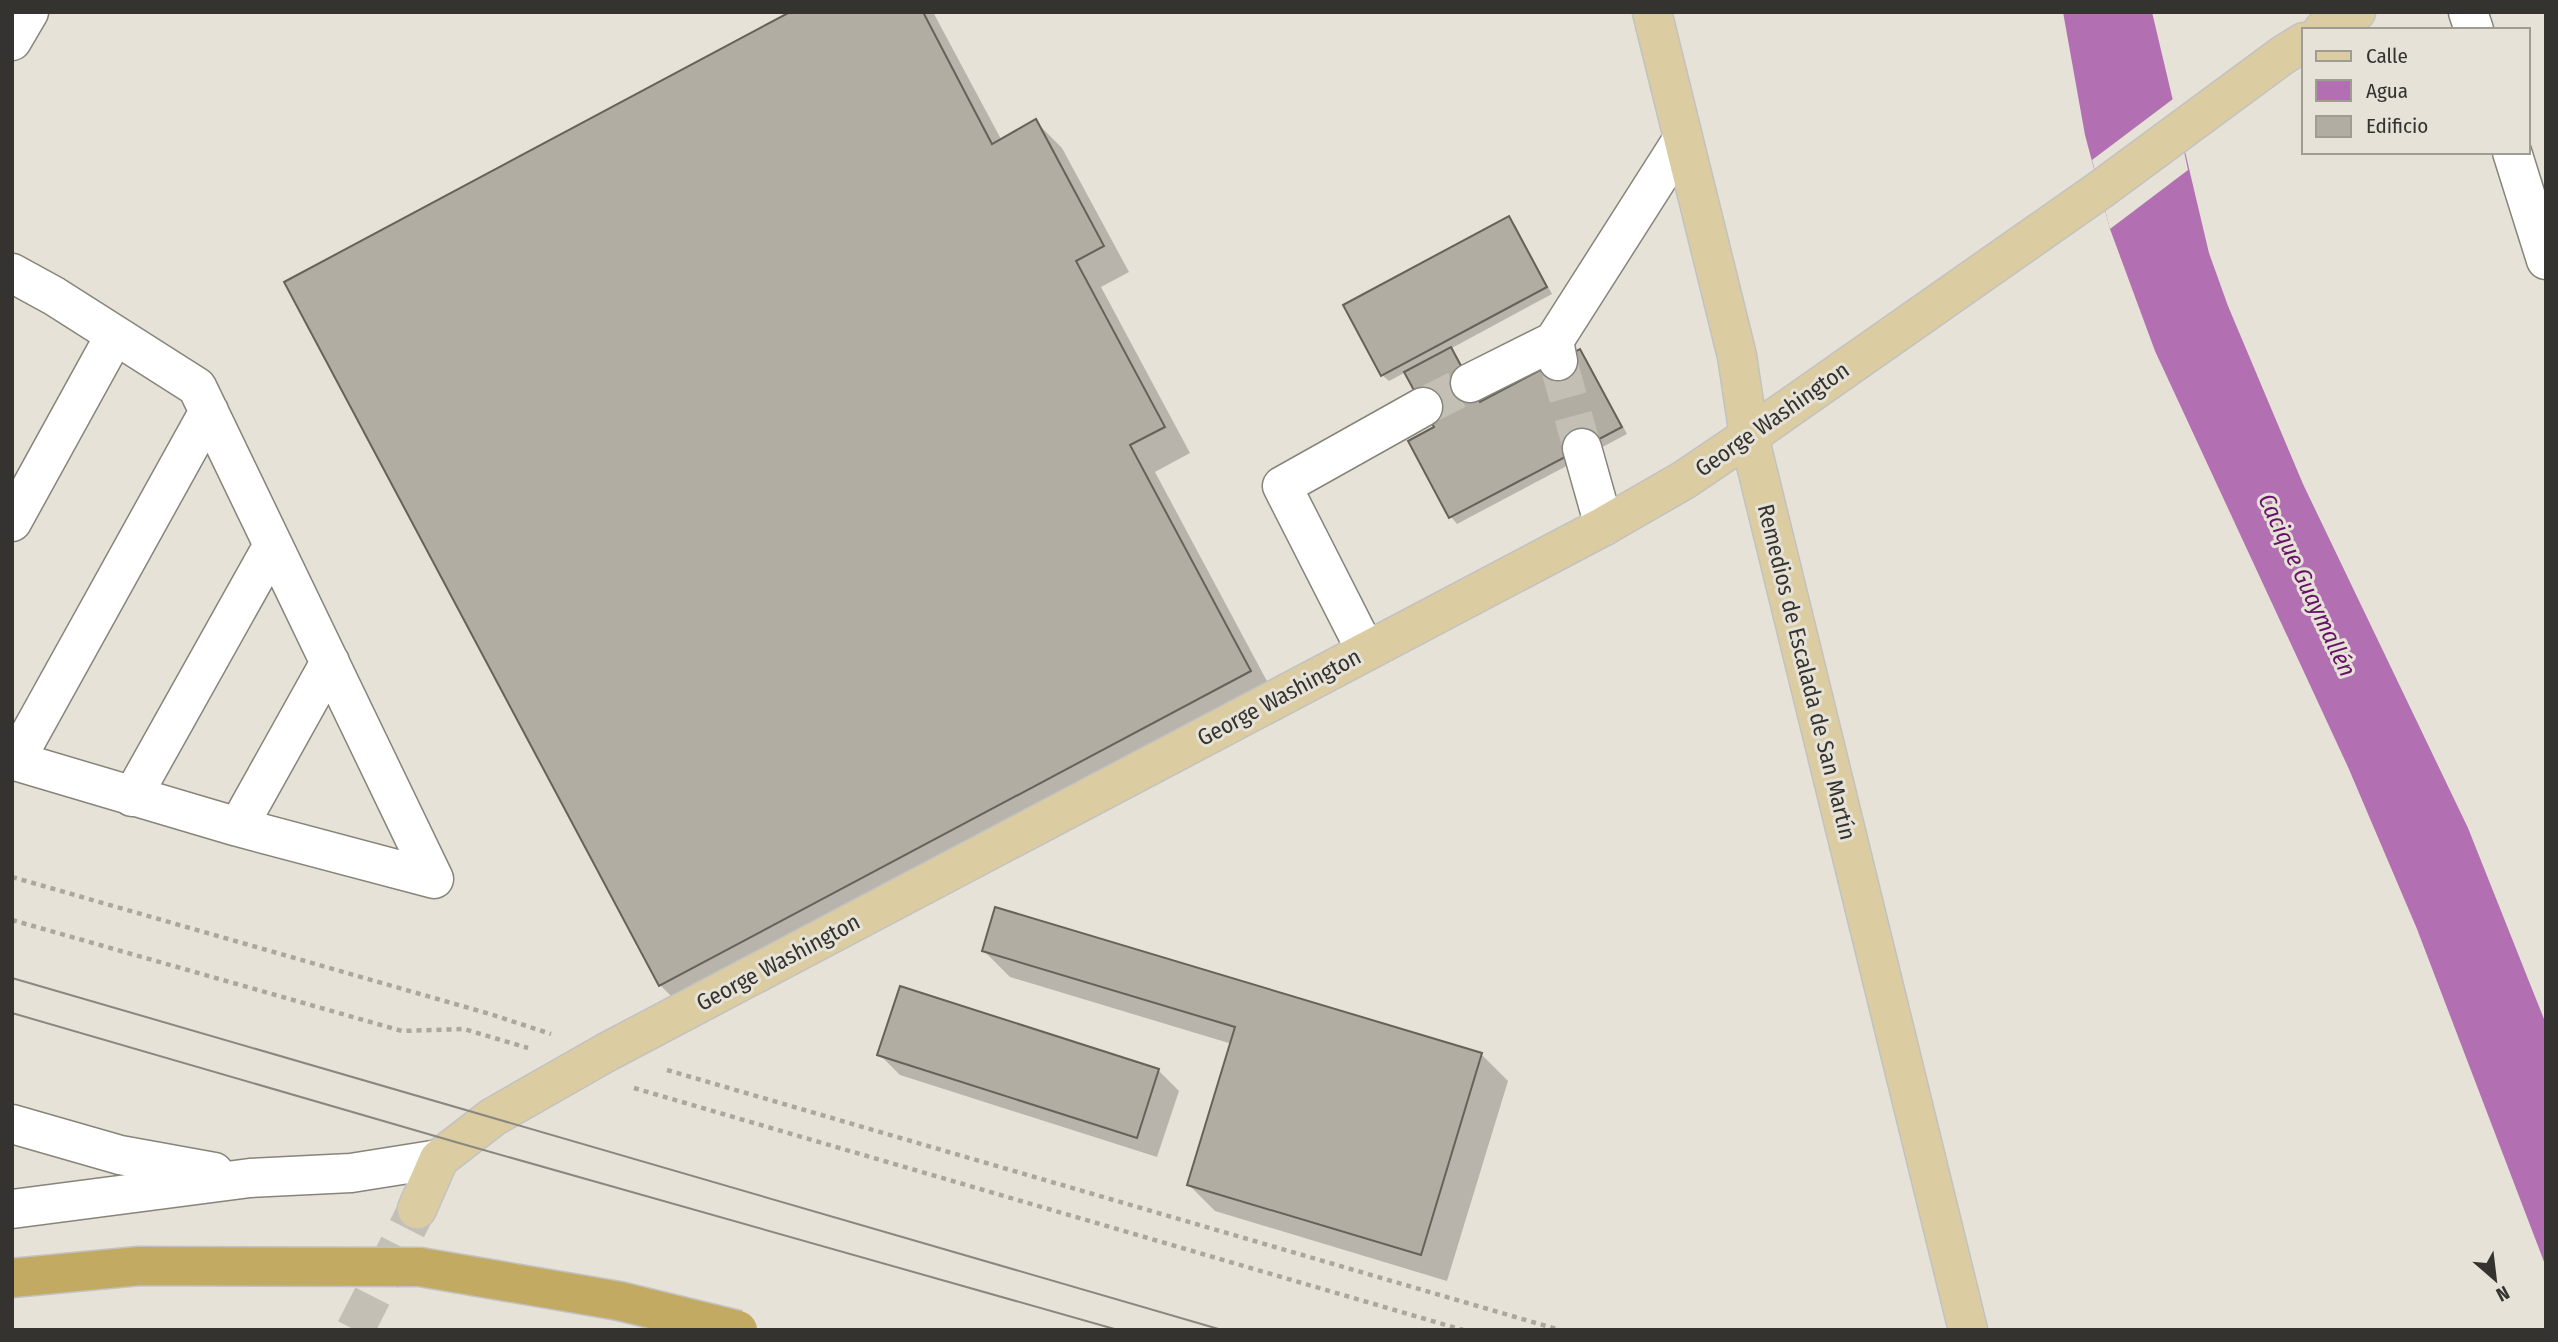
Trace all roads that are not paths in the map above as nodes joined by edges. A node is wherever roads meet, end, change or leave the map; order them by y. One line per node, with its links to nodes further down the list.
1 (29, 12): 5 (street)
2 (1652, 12): 7 (main road, Remedios de Escalada de San Martín)
3 (2356, 12): 4 (main road)
4 (2327, 28)
5 (12, 41)
6 (2302, 42): 15 (main road, George Washington)
7 (1682, 140): 12 (street); 15 (main road, Remedios de Escalada de San Martín)
8 (2513, 154): 9 (street)
9 (2546, 260)
10 (12, 273): 11 (street)
11 (115, 335): 14 (street); 17 (street)
12 (1470, 383)
13 (1423, 407): 20 (street)
14 (209, 411): 19 (street); 22 (street)
15 (1749, 436): 18 (main road, George Washington); 32 (main road, Remedios de Escalada de San Martín)
16 (1582, 448): 18 (street)
17 (12, 522)
18 (1604, 526): 20 (main road, George Washington)
19 (273, 545): 21 (street); 23 (street)
20 (1366, 651): 26 (main road, George Washington)
21 (330, 662): 24 (street); 24 (street)
22 (13, 760): 23 (street)
23 (132, 797): 24 (street)
24 (238, 827)
25 (12, 1124): 27 (street)
26 (439, 1159): 27 (street); 29 (main road, George Washington)
27 (250, 1178): 28 (street)
28 (12, 1209)
29 (417, 1209)
30 (12, 1278): 31 (highway, bridge)
31 (738, 1330)
32 (1968, 1330)

